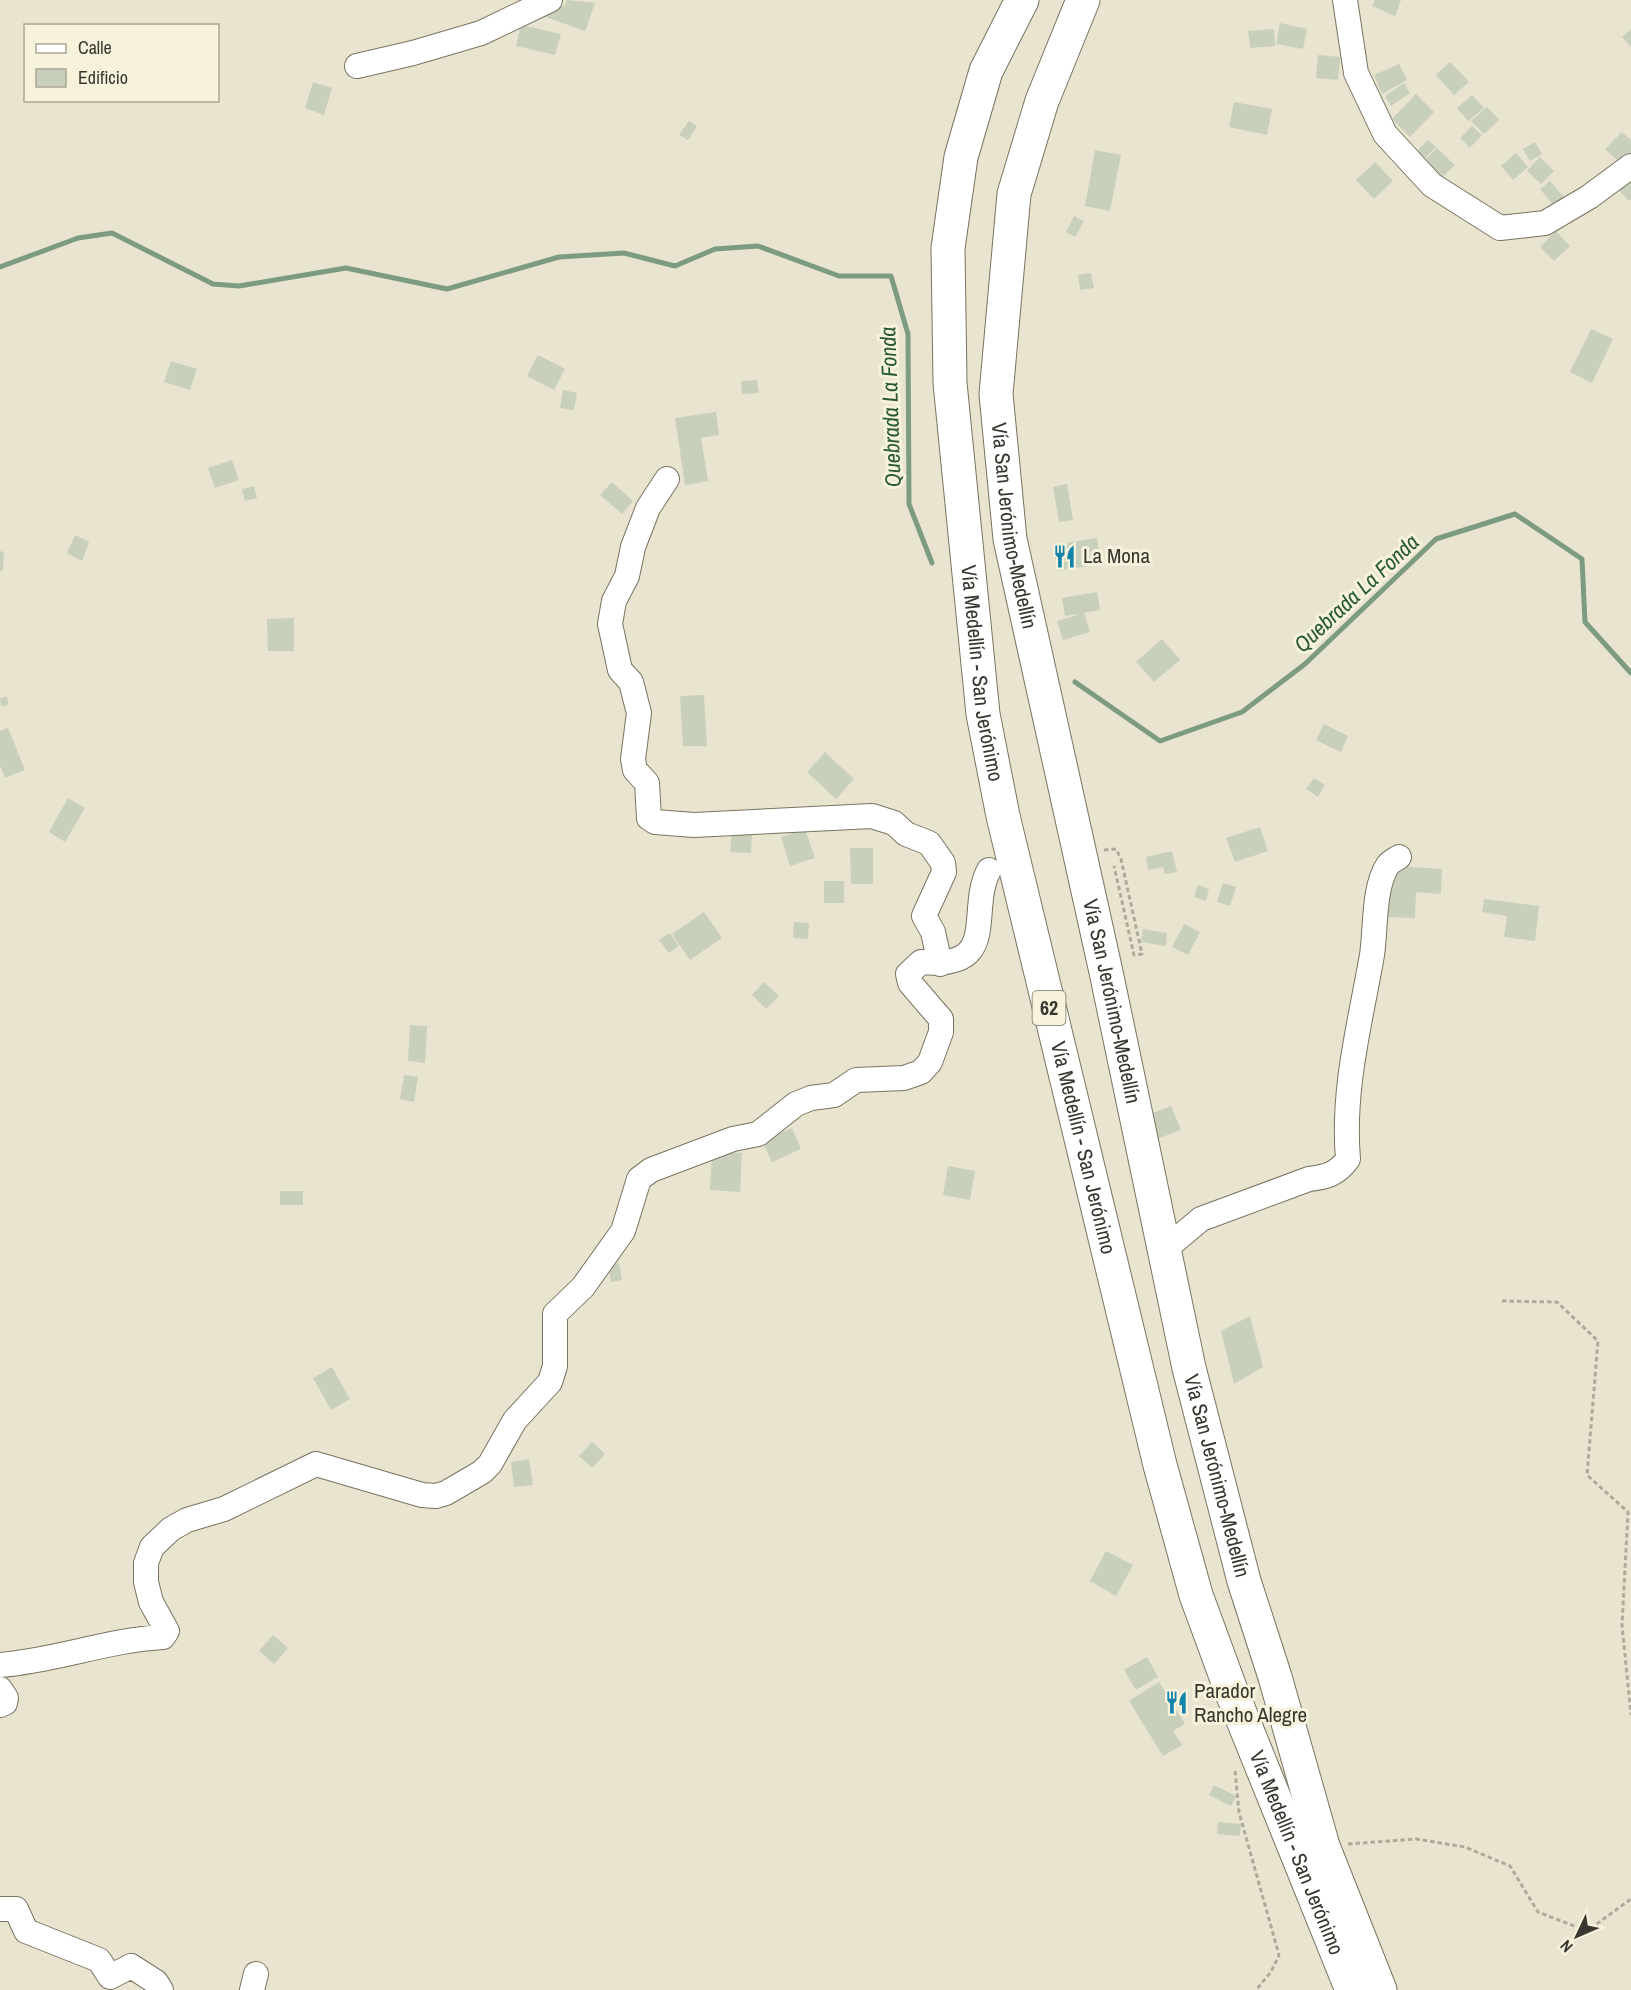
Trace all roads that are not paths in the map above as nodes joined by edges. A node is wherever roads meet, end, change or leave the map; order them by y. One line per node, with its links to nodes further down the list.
1 (550, 0): 5 (street)
2 (1022, 0): 19 (highway, Vía Medellín - San Jerónimo / 62)
3 (1083, 0): 11 (highway, Vía San Jerónimo-Medellín)
4 (1345, 0): 6 (street)
5 (357, 66)
6 (1631, 166)
7 (667, 478): 10 (street)
8 (1399, 857): 11 (street)
9 (989, 870): 10 (street)
10 (940, 964): 12 (street)
11 (1164, 1250): 20 (highway, Vía San Jerónimo-Medellín)
12 (0, 1665)
13 (0, 1689): 14 (street)
14 (0, 1705)
15 (0, 1909): 16 (street)
16 (161, 1990)
17 (166, 1990): 18 (street)
18 (172, 1990)
19 (1352, 1990)
20 (1380, 1990)

